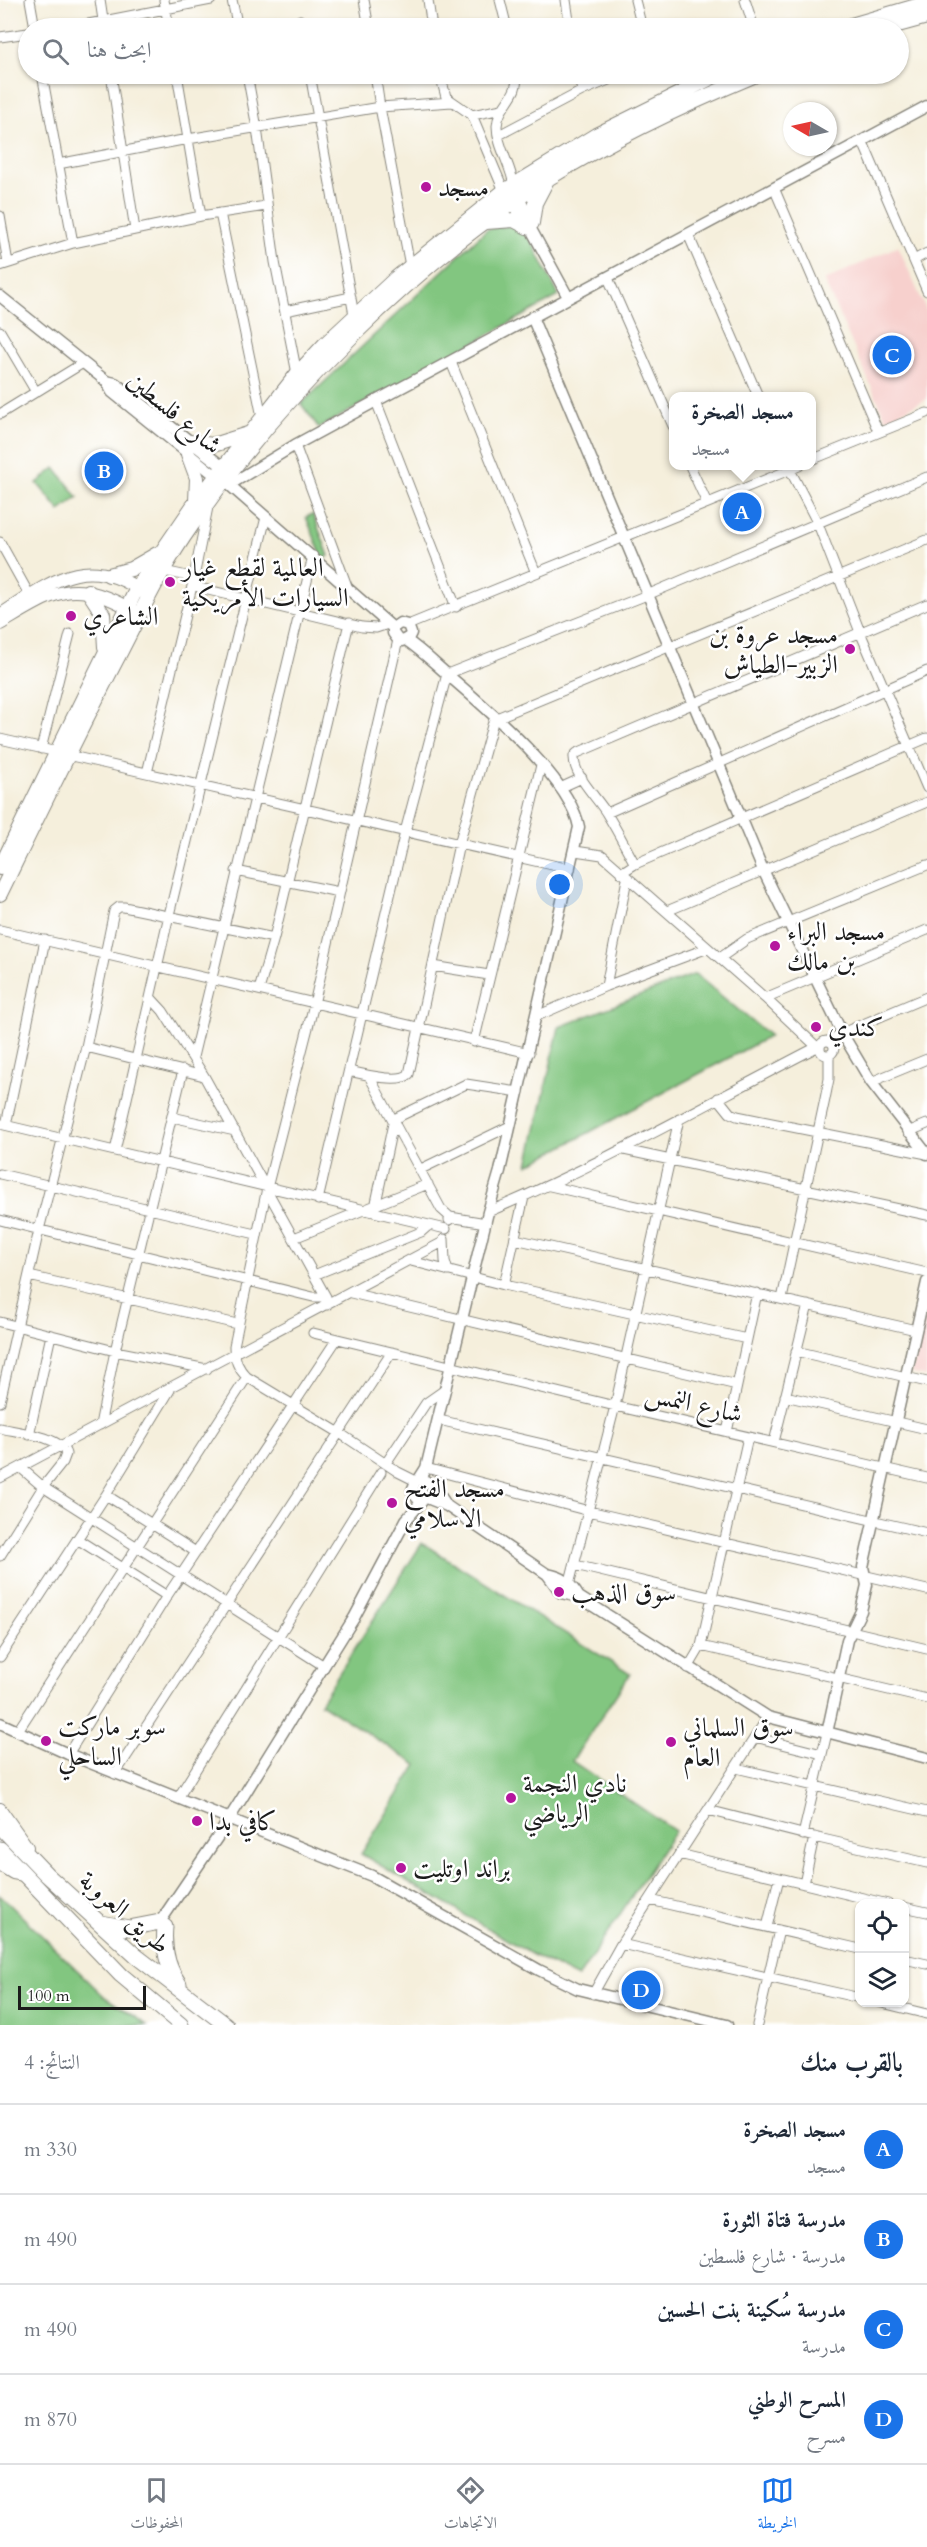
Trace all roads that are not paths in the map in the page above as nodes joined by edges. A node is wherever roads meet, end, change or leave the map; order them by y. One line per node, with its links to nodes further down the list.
1 (30, 0): 14 (street)
2 (100, 0): 15 (street)
3 (211, 0): 12 (street)
4 (232, 0): 17 (street)
5 (364, 0): 18 (street)
6 (428, 0): 19 (street)
7 (500, 0): 20 (street)
8 (566, 0): 21 (street)
9 (635, 0): 22 (street)
10 (745, 0): 23 (street)
11 (927, 3): 24 (main road)
12 (165, 4): 16 (street)
13 (927, 17): 25 (main road)
14 (33, 18)
15 (103, 18)
16 (126, 18)
17 (236, 18)
18 (367, 18)
19 (431, 18)
20 (504, 18)
21 (569, 18)
22 (640, 18)
23 (751, 18)
24 (875, 18)
25 (909, 22)
26 (18, 34): 27 (street)
27 (0, 37)
28 (44, 84): 54 (street)
29 (112, 84): 51 (street)
30 (179, 84): 49 (street)
31 (249, 84): 47 (street)
32 (312, 84): 46 (street)
33 (377, 84): 43 (street)
34 (442, 84): 41 (street)
35 (517, 84): 44 (street)
36 (580, 84): 40 (street)
37 (598, 84): 40 (street)
38 (699, 84): 57 (main road)
39 (735, 84): 55 (main road)
40 (582, 91): 48 (street)
41 (452, 102): 43 (street); 45 (street)
42 (927, 106): 50 (street)
43 (380, 107): 46 (street); 70 (street)
44 (502, 109): 45 (street); 48 (street)
45 (472, 115): 53 (street)
46 (317, 116): 47 (street); 74 (street)
47 (257, 128): 49 (street); 58 (street)
48 (499, 135): 52 (street)
49 (188, 139): 51 (street); 61 (street)
50 (862, 140): 56 (street); 68 (street)
51 (122, 153): 54 (street); 64 (street)
52 (504, 154): 53 (street); 57 (street)
53 (490, 159): 57 (street)
54 (58, 164): 66 (street)
55 (549, 178): 57 (main road); 63 (main road)
56 (774, 188): 65 (street); 90 (street)
57 (512, 194): 62 (main road); 63 (street); 70 (main road)
58 (266, 206): 59 (street); 76 (street)
59 (220, 213): 61 (street); 88 (street)
60 (0, 216): 69 (street)
61 (201, 216): 64 (street)
62 (484, 222): 63 (main road); 98 (main road)
63 (530, 227): 75 (street)
64 (135, 230): 66 (street)
65 (688, 234): 71 (street); 84 (street)
66 (73, 243): 69 (street)
67 (927, 253): 68 (street)
68 (914, 260): 72 (street)
69 (4, 264)
70 (410, 266): 77 (main road)
71 (608, 278): 75 (street); 89 (street)
72 (927, 291)
73 (0, 296): 81 (street, شارع فلسطين)
74 (351, 297): 76 (street); 77 (street)
75 (568, 297): 78 (street)
76 (285, 311): 82 (street)
77 (354, 315): 82 (main road)
78 (532, 317): 80 (street); 105 (street)
79 (0, 331): 83 (street)
80 (451, 362): 85 (street); 111 (street)
81 (82, 363): 83 (street); 93 (street, شارع فلسطين)
82 (297, 374): 88 (main road)
83 (36, 392): 87 (street)
84 (757, 392)
85 (376, 401): 92 (street); 124 (street)
86 (927, 413): 90 (street)
87 (0, 414)
88 (262, 417): 91 (main road)
89 (669, 417)
90 (878, 431): 94 (street)
91 (248, 434): 93 (main road); 98 (main road)
92 (296, 445): 98 (street); 115 (street)
93 (189, 448): 98 (street, شارع فلسطين); 102 (main road)
94 (816, 458)
95 (692, 470): 101 (street)
96 (785, 470): 101 (street)
97 (793, 470): 104 (street)
98 (223, 477): 100 (main road); 102 (main road); 103 (street, شارع فلسطين)
99 (927, 477): 104 (street)
100 (210, 501): 110 (main road); 114 (street)
101 (707, 503): 105 (street)
102 (195, 504): 108 (main road)
103 (266, 517): 109 (street, شارع فلسطين); 121 (street)
104 (818, 524): 113 (street); 118 (street)
105 (623, 538): 111 (street); 118 (street)
106 (927, 540): 113 (street)
107 (0, 542): 119 (street)
108 (161, 551): 112 (main road); 116 (main road)
109 (313, 556): 115 (street, شارع فلسطين); 125 (street)
110 (164, 571): 114 (street); 120 (main road)
111 (536, 573): 124 (street)
112 (109, 575): 116 (main road); 119 (main road)
113 (838, 578): 132 (street); 135 (street)
114 (193, 582): 121 (street); 149 (street)
115 (348, 586): 131 (street, شارع فلسطين)
116 (138, 588): 120 (main road); 123 (main road)
117 (88, 591): 123 (main road); 129 (main road); 136 (main road)
118 (647, 594): 135 (street); 138 (street)
119 (30, 596): 127 (main road)
120 (150, 597): 126 (main road)
121 (246, 599): 125 (street); 151 (street)
122 (927, 604): 132 (street)
123 (127, 607): 126 (main road); 136 (main road)
124 (456, 607): 130 (street)
125 (299, 611): 128 (street); 154 (street)
126 (140, 614): 146 (main road)
127 (0, 615)
128 (349, 623): 131 (street); 156 (street)
129 (0, 624)
130 (408, 625): 131 (street); 134 (street)
131 (391, 626): 134 (street)
132 (860, 632): 139 (street); 140 (street)
133 (70, 634): 145 (street)
134 (402, 640): 138 (street); 159 (street)
135 (671, 647): 140 (street); 141 (street)
136 (104, 652): 146 (main road)
137 (927, 672): 139 (street)
138 (447, 674): 141 (street); 160 (street)
139 (886, 689): 144 (street); 148 (street)
140 (695, 703): 148 (street); 150 (street)
141 (499, 717): 147 (street); 161 (street)
142 (927, 738): 144 (street)
143 (0, 739): 145 (street)
144 (909, 746): 153 (street); 158 (street)
145 (41, 749): 146 (street)
146 (62, 754): 149 (street); 166 (main road); 173 (main road)
147 (541, 765): 152 (street); 163 (street)
148 (719, 765): 157 (street); 158 (street)
149 (147, 773): 151 (street)
150 (582, 778): 152 (street); 157 (street)
151 (202, 786): 154 (street); 175 (street)
152 (560, 788): 162 (street)
153 (927, 788)
154 (254, 797): 156 (street); 169 (street)
155 (927, 802): 168 (street)
156 (305, 809): 159 (street); 171 (street)
157 (607, 813): 164 (street)
158 (741, 819): 164 (street); 168 (street)
159 (356, 820): 160 (street); 172 (street)
160 (405, 832): 161 (street); 196 (street)
161 (459, 844): 163 (street); 185 (street)
162 (575, 851): 167 (street); 170 (street)
163 (517, 857): 167 (street); 187 (street)
164 (635, 864): 170 (street)
165 (927, 865): 176 (street)
166 (0, 868)
167 (570, 869): 197 (street)
168 (763, 870): 174 (street); 176 (street)
169 (236, 871): 171 (street); 177 (street)
170 (624, 876): 174 (street); 190 (street)
171 (287, 882): 172 (street); 180 (street)
172 (339, 892): 195 (street)
173 (0, 894)
174 (667, 910): 182 (street)
175 (169, 915): 177 (street); 183 (street); 186 (street)
176 (790, 923): 184 (street); 188 (street)
177 (222, 928): 180 (street); 189 (street)
178 (0, 930): 181 (street)
179 (927, 930): 188 (street)
180 (274, 938): 191 (street)
181 (45, 940): 183 (street); 219 (street)
182 (708, 948): 184 (street); 190 (street)
183 (106, 955): 186 (street); 202 (street)
184 (720, 958): 194 (street)
185 (433, 966): 187 (street); 198 (street)
186 (156, 967): 189 (street); 193 (street)
187 (489, 975): 201 (street)
188 (816, 978): 194 (street); 199 (street)
189 (210, 979): 191 (street); 206 (street)
190 (606, 986): 197 (street)
191 (259, 990): 195 (street)
192 (927, 997): 199 (street)
193 (151, 998): 206 (street); 207 (street)
194 (765, 998): 203 (street)
195 (314, 1004): 196 (street); 236 (street)
196 (362, 1014): 198 (street); 210 (street)
197 (537, 1016): 204 (street)
198 (418, 1028): 201 (street); 212 (street)
199 (842, 1033): 200 (street); 213 (street)
200 (829, 1041): 203 (street); 205 (street)
201 (474, 1042): 204 (street)
202 (86, 1047): 207 (street); 225 (street)
203 (818, 1047): 205 (street); 215 (street)
204 (529, 1053): 214 (street)
205 (829, 1055): 224 (street)
206 (193, 1057): 211 (street)
207 (137, 1059): 209 (street); 226 (street)
208 (927, 1059): 213 (street)
209 (183, 1070): 211 (street); 216 (street)
210 (349, 1071): 212 (street); 239 (street)
211 (204, 1076): 222 (street)
212 (369, 1076): 217 (street)
213 (871, 1082): 223 (street)
214 (519, 1092): 217 (street); 221 (street)
215 (718, 1098): 218 (street); 224 (street)
216 (172, 1117): 222 (street); 230 (street)
217 (394, 1119): 231 (street); 241 (street)
218 (680, 1119): 227 (street); 229 (street)
219 (3, 1124): 225 (street)
220 (927, 1124): 223 (street)
221 (510, 1126): 231 (street); 242 (street)
222 (235, 1131): 236 (street)
223 (908, 1132): 228 (street)
224 (817, 1133): 228 (street); 237 (street)
225 (63, 1138): 226 (street); 234 (street)
226 (115, 1150): 230 (street)
227 (624, 1150): 229 (street); 235 (street)
228 (927, 1154)
229 (670, 1160): 237 (street); 243 (street)
230 (161, 1161): 236 (street); 240 (street)
231 (421, 1169): 233 (street)
232 (0, 1174): 234 (street)
233 (428, 1184): 241 (street); 245 (street)
234 (51, 1186): 240 (street); 250 (street)
235 (550, 1186): 238 (street); 243 (street)
236 (267, 1188): 239 (street); 251 (street); 252 (street)
237 (805, 1189): 244 (street); 255 (street)
238 (524, 1197): 242 (street); 253 (street)
239 (318, 1200): 241 (street)
240 (150, 1209): 251 (street); 256 (street)
241 (371, 1209): 248 (street); 252 (street)
242 (488, 1212): 247 (street)
243 (658, 1212): 255 (street); 258 (street)
244 (927, 1215)
245 (450, 1217): 247 (street); 249 (street)
246 (0, 1220): 250 (street)
247 (486, 1223): 263 (street)
248 (429, 1225): 249 (street); 261 (street)
249 (446, 1229): 254 (street)
250 (39, 1230): 256 (street); 262 (street)
251 (256, 1234): 264 (street)
252 (294, 1238): 261 (street)
253 (515, 1239): 258 (street); 266 (street)
254 (443, 1242): 257 (street); 259 (street)
255 (795, 1242): 260 (street); 269 (street)
256 (139, 1254): 264 (street); 270 (street)
257 (411, 1261): 259 (street); 267 (street)
258 (646, 1268): 268 (street); 273 (street)
259 (448, 1271): 263 (street)
260 (927, 1273)
261 (314, 1275): 271 (street)
262 (29, 1276): 270 (street); 277 (street)
263 (474, 1277): 266 (street); 274 (street)
264 (247, 1280): 271 (street); 276 (street)
265 (927, 1282): 278 (street)
266 (504, 1285): 273 (street)
267 (351, 1293): 271 (street); 274 (street)
268 (757, 1293): 269 (street); 282 (street)
269 (782, 1299): 272 (street)
270 (128, 1300): 276 (street); 283 (street)
271 (326, 1300): 286 (street)
272 (808, 1305): 278 (street); 284 (street)
273 (636, 1314): 282 (street); 287 (street)
274 (464, 1320): 287 (street); 288 (street)
275 (0, 1323): 277 (street)
276 (237, 1324): 286 (street)
277 (17, 1327): 280 (street); 297 (street)
278 (916, 1330): 291 (street)
279 (313, 1333): 281 (street, شارع النمس)
280 (51, 1335): 283 (street); 307 (street)
281 (337, 1339): 285 (street, شارع النمس); 298 (street)
282 (747, 1339): 293 (street)
283 (115, 1351): 289 (street); 302 (street)
284 (796, 1351): 291 (street); 296 (street)
285 (392, 1352): 288 (street, شارع النمس); 306 (street)
286 (234, 1355): 289 (street); 290 (street)
287 (625, 1359): 293 (street); 299 (street)
288 (452, 1367): 294 (street); 299 (street, شارع النمس)
289 (207, 1369): 295 (street)
290 (247, 1377): 298 (street); 324 (street)
291 (906, 1377): 292 (street); 301 (street)
292 (927, 1382)
293 (737, 1385): 305 (street)
294 (446, 1389): 300 (street); 313 (street)
295 (170, 1390): 302 (street); 320 (street)
296 (785, 1396): 301 (street); 309 (street)
297 (0, 1402)
298 (292, 1404): 306 (street); 329 (street)
299 (615, 1406): 305 (street, شارع النمس); 311 (street)
300 (439, 1420): 311 (street); 317 (street)
301 (897, 1422): 304 (street); 314 (street)
302 (100, 1425): 310 (street)
303 (0, 1428): 307 (street)
304 (927, 1429)
305 (727, 1431): 308 (street, شارع النمس)
306 (338, 1432): 313 (street); 340 (street)
307 (28, 1435): 310 (street)
308 (748, 1437): 309 (street, شارع النمس); 319 (street)
309 (774, 1442): 314 (street, شارع النمس)
310 (62, 1446): 312 (street); 318 (street)
311 (603, 1458): 319 (street); 321 (street)
312 (21, 1468): 315 (street); 318 (street)
313 (383, 1468): 317 (street); 342 (street)
314 (886, 1468): 316 (street, شارع النمس); 323 (street)
315 (0, 1478)
316 (927, 1478)
317 (422, 1485): 321 (street); 335 (street); 346 (street)
318 (44, 1487): 322 (street); 330 (street)
319 (737, 1489): 323 (street); 327 (street)
320 (106, 1495): 322 (street); 324 (street)
321 (589, 1511): 327 (street); 331 (street)
322 (91, 1518): 326 (street); 328 (street)
323 (874, 1521): 325 (street); 334 (street)
324 (153, 1525): 328 (street); 329 (street)
325 (927, 1533)
326 (77, 1539): 332 (street); 345 (street)
327 (726, 1543): 334 (street); 339 (street)
328 (138, 1548): 332 (street); 333 (street)
329 (196, 1552): 333 (street)
330 (0, 1556)
331 (574, 1568): 335 (street); 339 (street)
332 (124, 1570): 337 (street); 352 (street)
333 (181, 1575): 337 (street); 340 (street)
334 (864, 1575): 336 (street); 341 (street)
335 (562, 1582): 338 (street); 338 (street)
336 (927, 1590)
337 (167, 1596): 355 (street)
338 (579, 1597): 347 (street)
339 (713, 1598): 341 (street); 343 (street)
340 (227, 1605): 342 (street); 359 (street)
341 (851, 1631): 344 (street); 348 (street)
342 (277, 1636): 346 (street); 361 (street)
343 (701, 1646): 347 (street); 348 (street)
344 (927, 1649)
345 (0, 1657)
346 (324, 1666): 365 (street)
347 (688, 1668): 350 (street)
348 (839, 1678): 349 (street); 353 (street)
349 (927, 1699)
350 (768, 1717): 353 (street); 354 (street)
351 (0, 1723): 352 (street)
352 (17, 1731): 355 (street)
353 (827, 1733): 356 (street); 357 (street)
354 (755, 1737): 356 (street); 358 (street)
355 (68, 1754): 359 (street)
356 (822, 1754): 360 (street)
357 (927, 1758)
358 (736, 1768): 360 (street); 363 (street)
359 (115, 1774): 361 (street)
360 (814, 1786): 364 (street); 367 (street)
361 (178, 1798): 365 (street)
362 (0, 1809): 372 (main road)
363 (708, 1810): 367 (street); 370 (street)
364 (927, 1812)
365 (229, 1818): 382 (street); 390 (street)
366 (0, 1826): 372 (highway, طريق العروبة)
367 (803, 1834): 368 (street)
368 (814, 1837): 371 (street); 376 (street)
369 (0, 1849): 374 (highway, طريق العروبة)
370 (679, 1854): 375 (street); 378 (street)
371 (927, 1863)
372 (36, 1864): 381 (highway, طريق العروبة)
373 (0, 1865): 374 (main road)
374 (24, 1875): 395 (highway, طريق العروبة)
375 (779, 1878): 376 (street); 383 (street)
376 (804, 1884): 377 (street)
377 (867, 1899)
378 (650, 1900): 383 (street); 385 (street)
379 (909, 1908): 380 (street)
380 (927, 1912)
381 (98, 1921): 382 (highway); 392 (highway, طريق العروبة)
382 (163, 1924): 392 (highway)
383 (767, 1927): 384 (street)
384 (779, 1930): 386 (street); 389 (street)
385 (621, 1944): 389 (street); 390 (street)
386 (855, 1948)
387 (909, 1960): 388 (street)
388 (927, 1964)
389 (768, 1977): 391 (street); 398 (street)
390 (593, 1994): 397 (street)
391 (855, 1997)
392 (191, 1998): 396 (highway, طريق العروبة)
393 (898, 2007): 394 (street)
394 (927, 2014)
395 (182, 2025)
396 (226, 2025)
397 (727, 2025)
398 (757, 2025)

